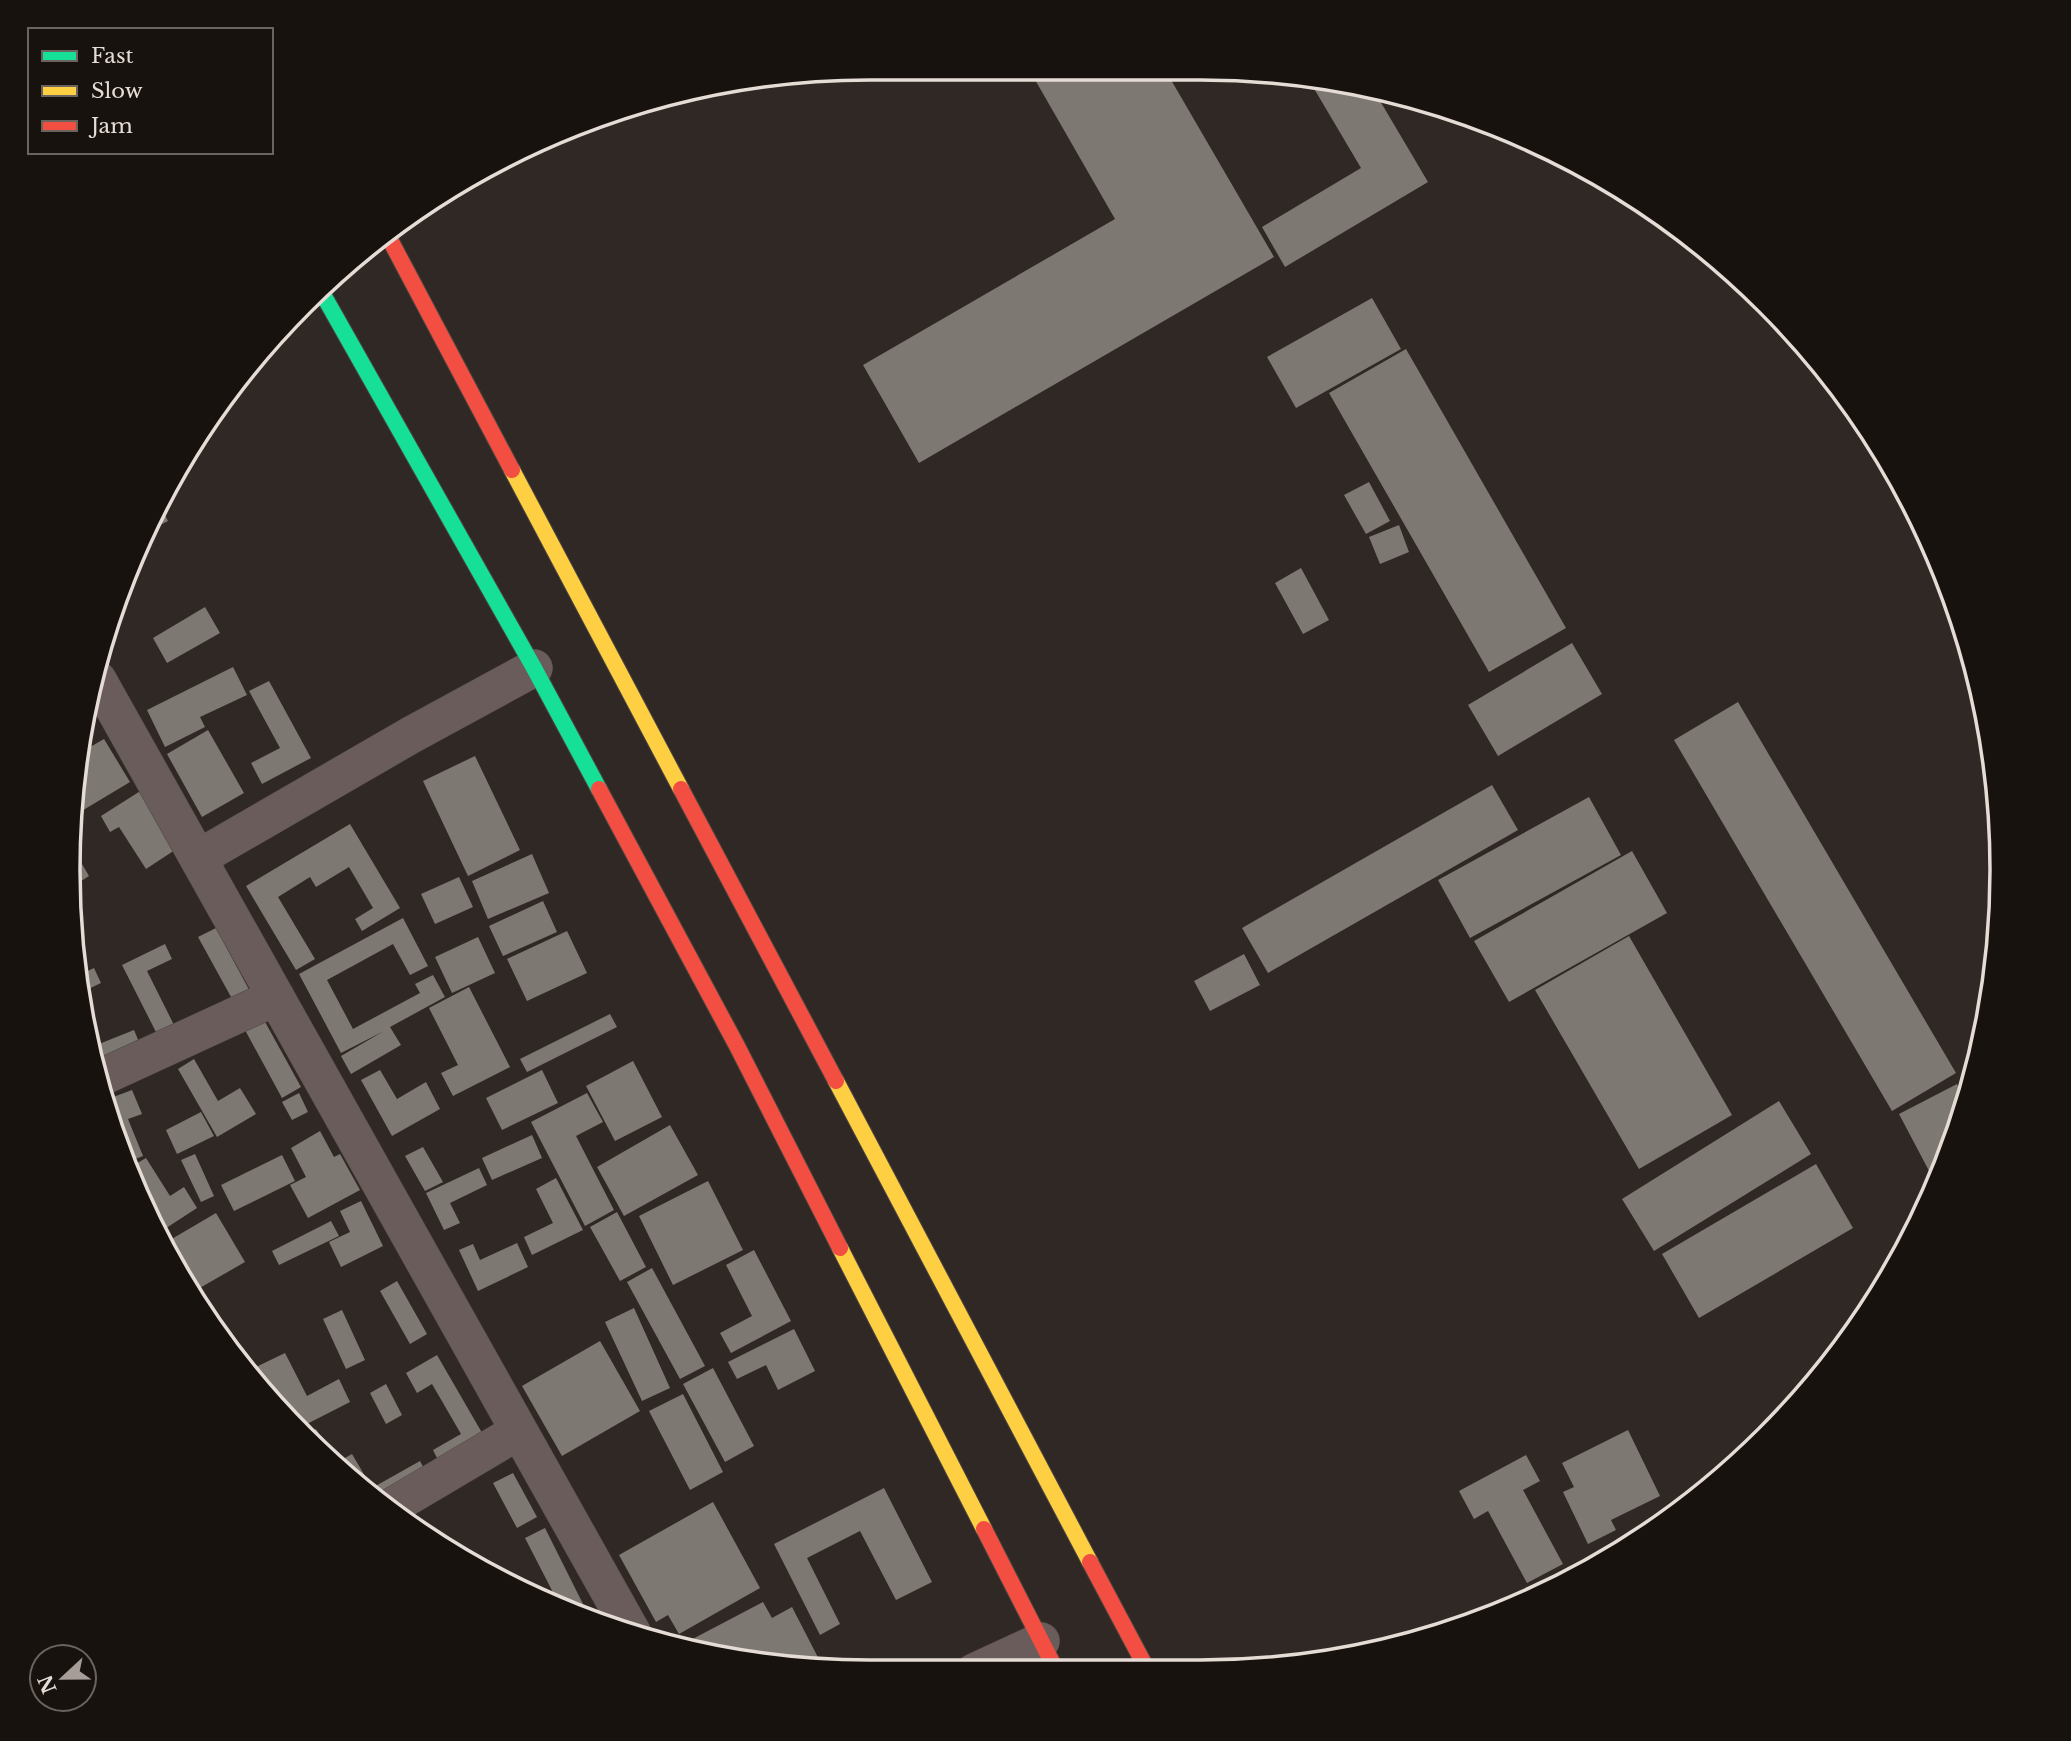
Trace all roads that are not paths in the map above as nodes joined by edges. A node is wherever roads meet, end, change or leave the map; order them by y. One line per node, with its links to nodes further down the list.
1 (392, 243): 13 (street)
2 (326, 299): 3 (street)
3 (534, 668): 5 (street); 11 (street)
4 (102, 687): 5 (street)
5 (200, 857): 6 (street)
6 (276, 997): 7 (street); 8 (street)
7 (107, 1075)
8 (519, 1431): 9 (street); 10 (street)
9 (398, 1503)
10 (627, 1622)
11 (1049, 1656): 12 (street)
12 (1030, 1660)
13 (1143, 1660)

